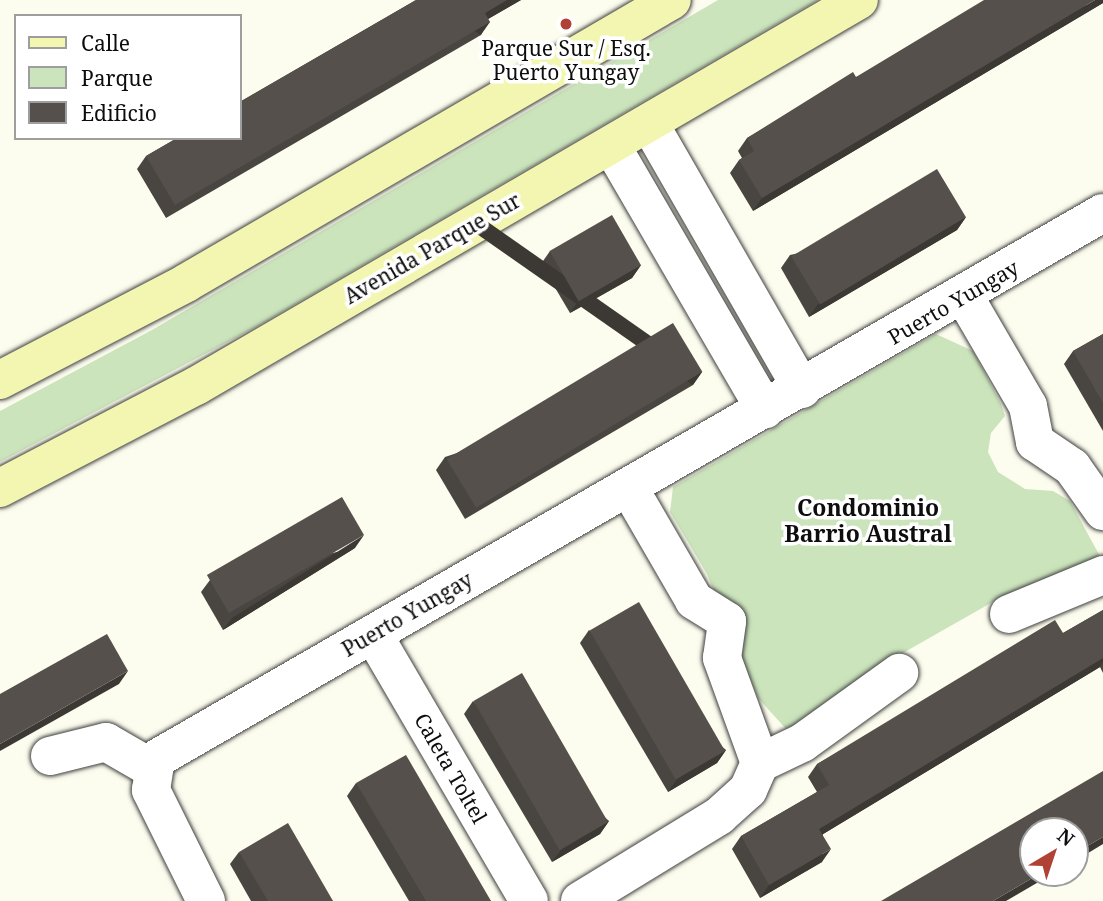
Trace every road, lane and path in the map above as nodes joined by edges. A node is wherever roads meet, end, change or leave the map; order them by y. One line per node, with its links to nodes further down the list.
1 (672, 0): 7 (street)
2 (859, 0): 3 (street, Avenida Parque Sur)
3 (649, 122): 4 (street, Avenida Parque Sur); 8 (street)
4 (611, 145): 9 (street); 10 (street, Avenida Parque Sur)
5 (1103, 213): 6 (street, Puerto Yungay)
6 (964, 296): 8 (street, Puerto Yungay); 12 (street)
7 (0, 380)
8 (802, 389): 9 (street, Puerto Yungay)
9 (765, 410): 11 (street, Puerto Yungay)
10 (0, 488)
11 (629, 488): 15 (street, Puerto Yungay); 18 (street)
12 (1103, 511)
13 (1103, 575): 14 (street)
14 (1009, 614)
15 (373, 634): 19 (street, Puerto Yungay); 21 (street, Caleta Toltel)
16 (899, 673): 18 (street)
17 (50, 756): 19 (street)
18 (760, 762): 22 (street)
19 (151, 768): 20 (street)
20 (206, 901)
21 (529, 901)
22 (580, 901)

